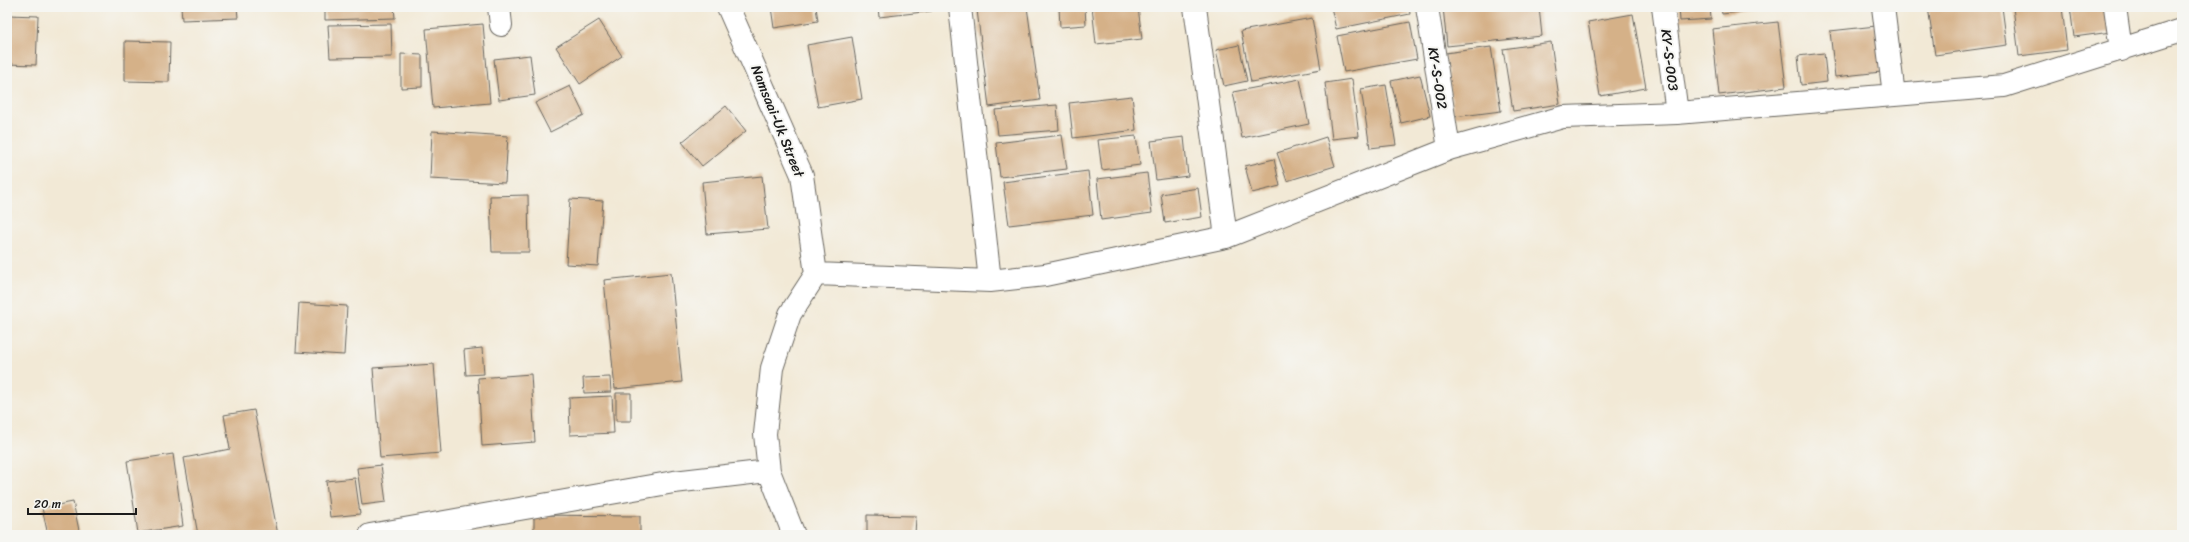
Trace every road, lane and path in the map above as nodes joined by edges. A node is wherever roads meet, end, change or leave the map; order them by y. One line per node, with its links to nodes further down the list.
1 (728, 7): 14 (street, Namsaai-Uk Street)
2 (960, 7): 15 (street)
3 (1195, 7): 13 (street)
4 (1427, 7): 12 (street, KY-S-002)
5 (1663, 7): 11 (street, KY-S-003)
6 (1883, 7): 10 (street)
7 (2115, 7): 9 (street)
8 (2182, 30): 9 (street)
9 (2121, 50): 10 (street)
10 (1894, 95): 11 (street)
11 (1677, 113): 12 (street)
12 (1449, 149): 13 (street)
13 (1226, 237): 15 (street)
14 (816, 274): 15 (street); 16 (street)
15 (990, 281)
16 (769, 471): 17 (street); 18 (street)
17 (370, 535)
18 (794, 535)

